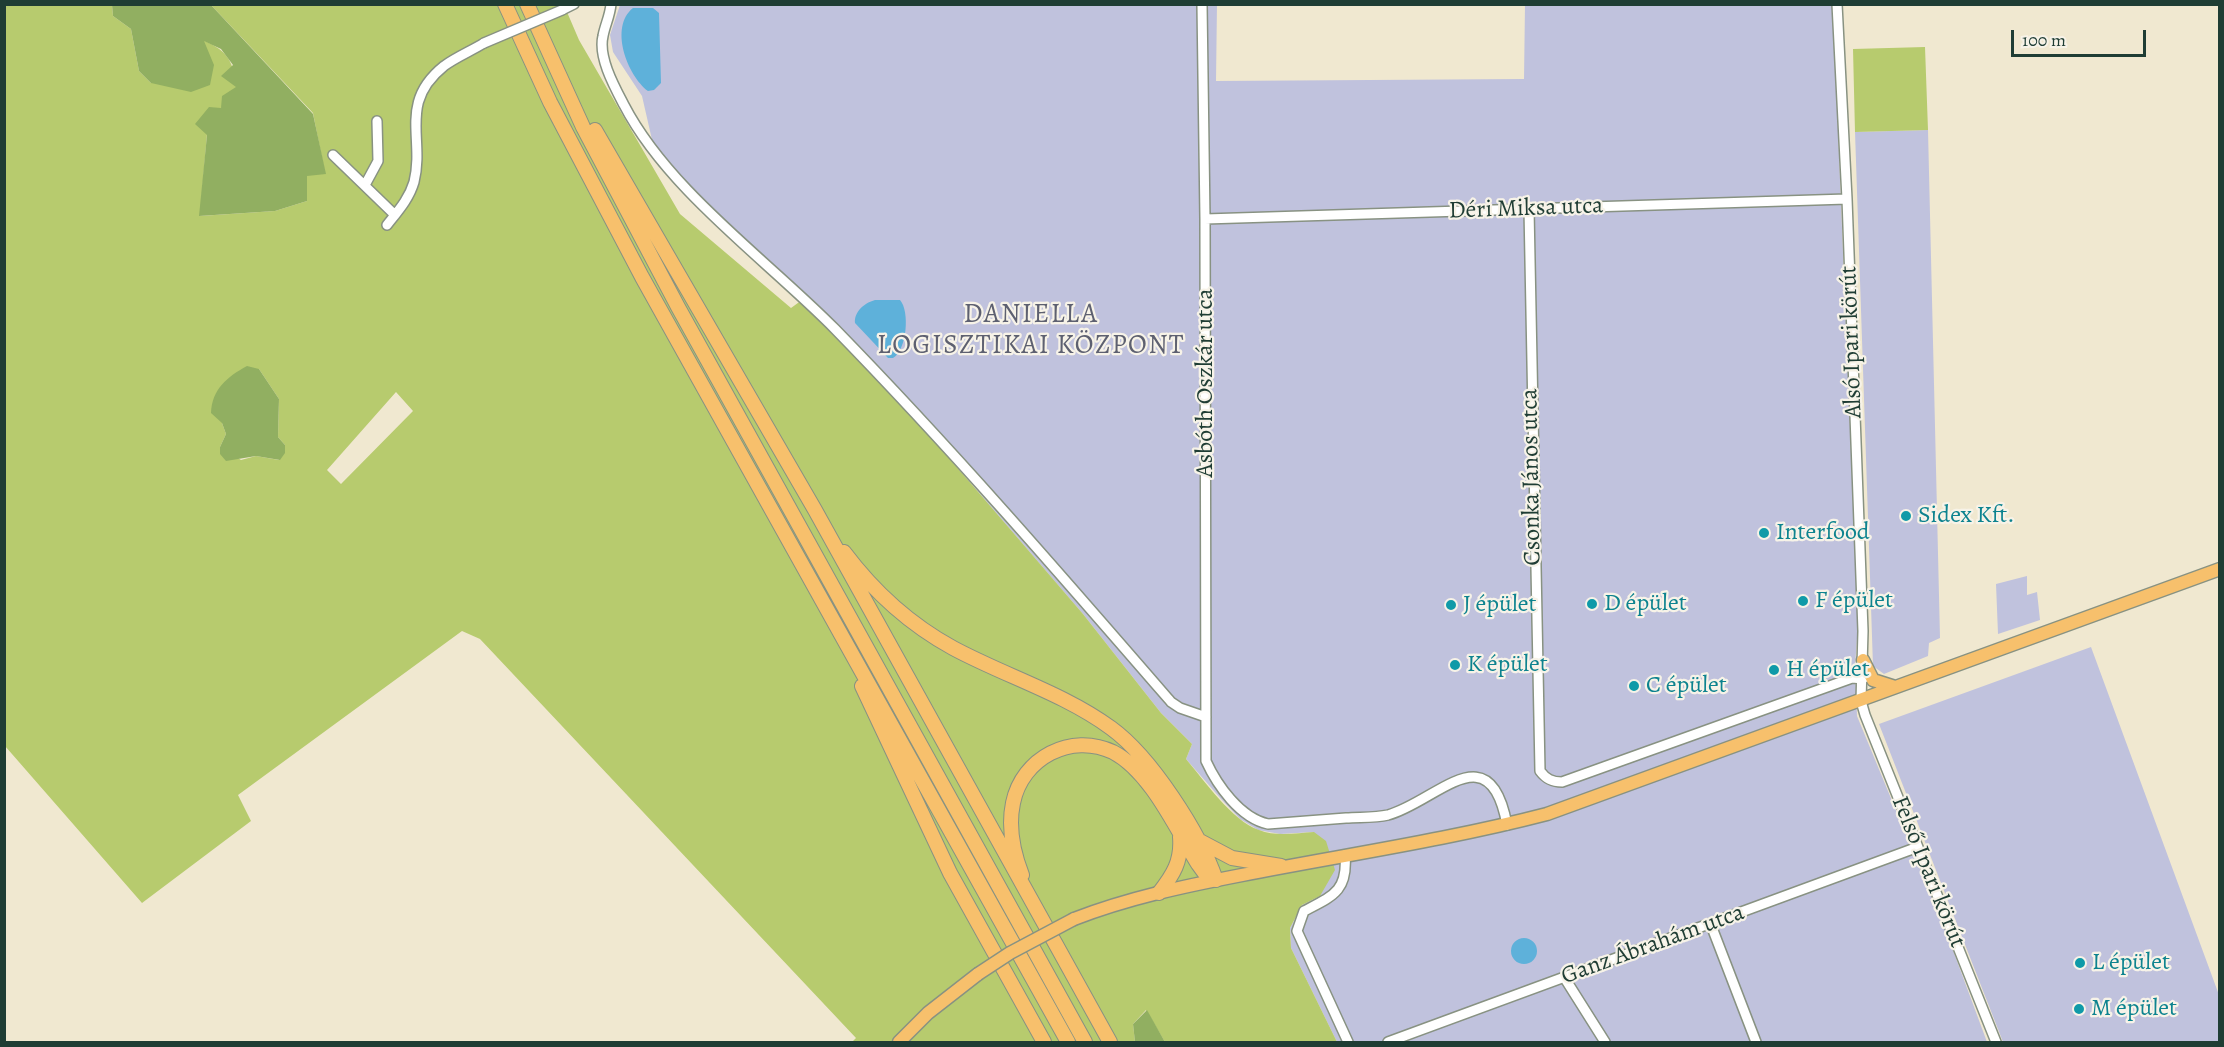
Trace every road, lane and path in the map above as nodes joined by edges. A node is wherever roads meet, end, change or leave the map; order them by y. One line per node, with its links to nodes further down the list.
1 (505, 4): 18 (highway)
2 (527, 4): 7 (highway)
3 (574, 4): 13 (street, bridge)
4 (611, 4): 23 (street)
5 (1202, 4): 14 (street, Asbóth Oszkár utca)
6 (1837, 4): 11 (street, Alsó Ipari körút)
7 (542, 41): 16 (highway); 38 (highway)
8 (377, 121): 10 (street)
9 (333, 155): 10 (street)
10 (365, 185): 13 (street)
11 (1847, 199): 12 (street, Déri Miksa utca); 19 (street, Alsó Ipari körút)
12 (1529, 209): 14 (street, Déri Miksa utca); 20 (street, Csonka János utca)
13 (395, 215): 15 (street)
14 (1205, 219): 23 (street, Asbóth Oszkár utca)
15 (387, 225)
16 (815, 510): 26 (highway); 32 (highway)
17 (2220, 569): 21 (main road)
18 (849, 650): 36 (highway); 37 (highway)
19 (1863, 660): 20 (street, Alsó Ipari körút); 21 (main road)
20 (1863, 679): 22 (street, Alsó Ipari körút)
21 (1899, 687): 22 (main road)
22 (1861, 701): 24 (main road); 27 (street, Felső Ipari körút)
23 (1206, 717): 24 (street, Asbóth Oszkár utca)
24 (1507, 825): 28 (main road)
25 (1180, 835): 30 (highway); 31 (highway); 32 (highway)
26 (1195, 837): 29 (highway); 30 (highway)
27 (1918, 847): 33 (street, Ganz Ábrahám utca); 44 (street, Felső Ipari körút)
28 (1345, 855): 29 (main road); 40 (street)
29 (1281, 866): 30 (main road)
30 (1216, 880): 31 (main road)
31 (1159, 893): 35 (main road, bridge)
32 (1035, 908): 39 (highway)
33 (1711, 926): 34 (street, Ganz Ábrahám utca); 43 (street)
34 (1564, 977): 41 (street, Ganz Ábrahám utca); 42 (street)
35 (899, 1042)
36 (1043, 1042)
37 (1068, 1042)
38 (1085, 1042)
39 (1110, 1042)
40 (1348, 1042)
41 (1388, 1042)
42 (1605, 1042)
43 (1756, 1042)
44 (1996, 1042)

